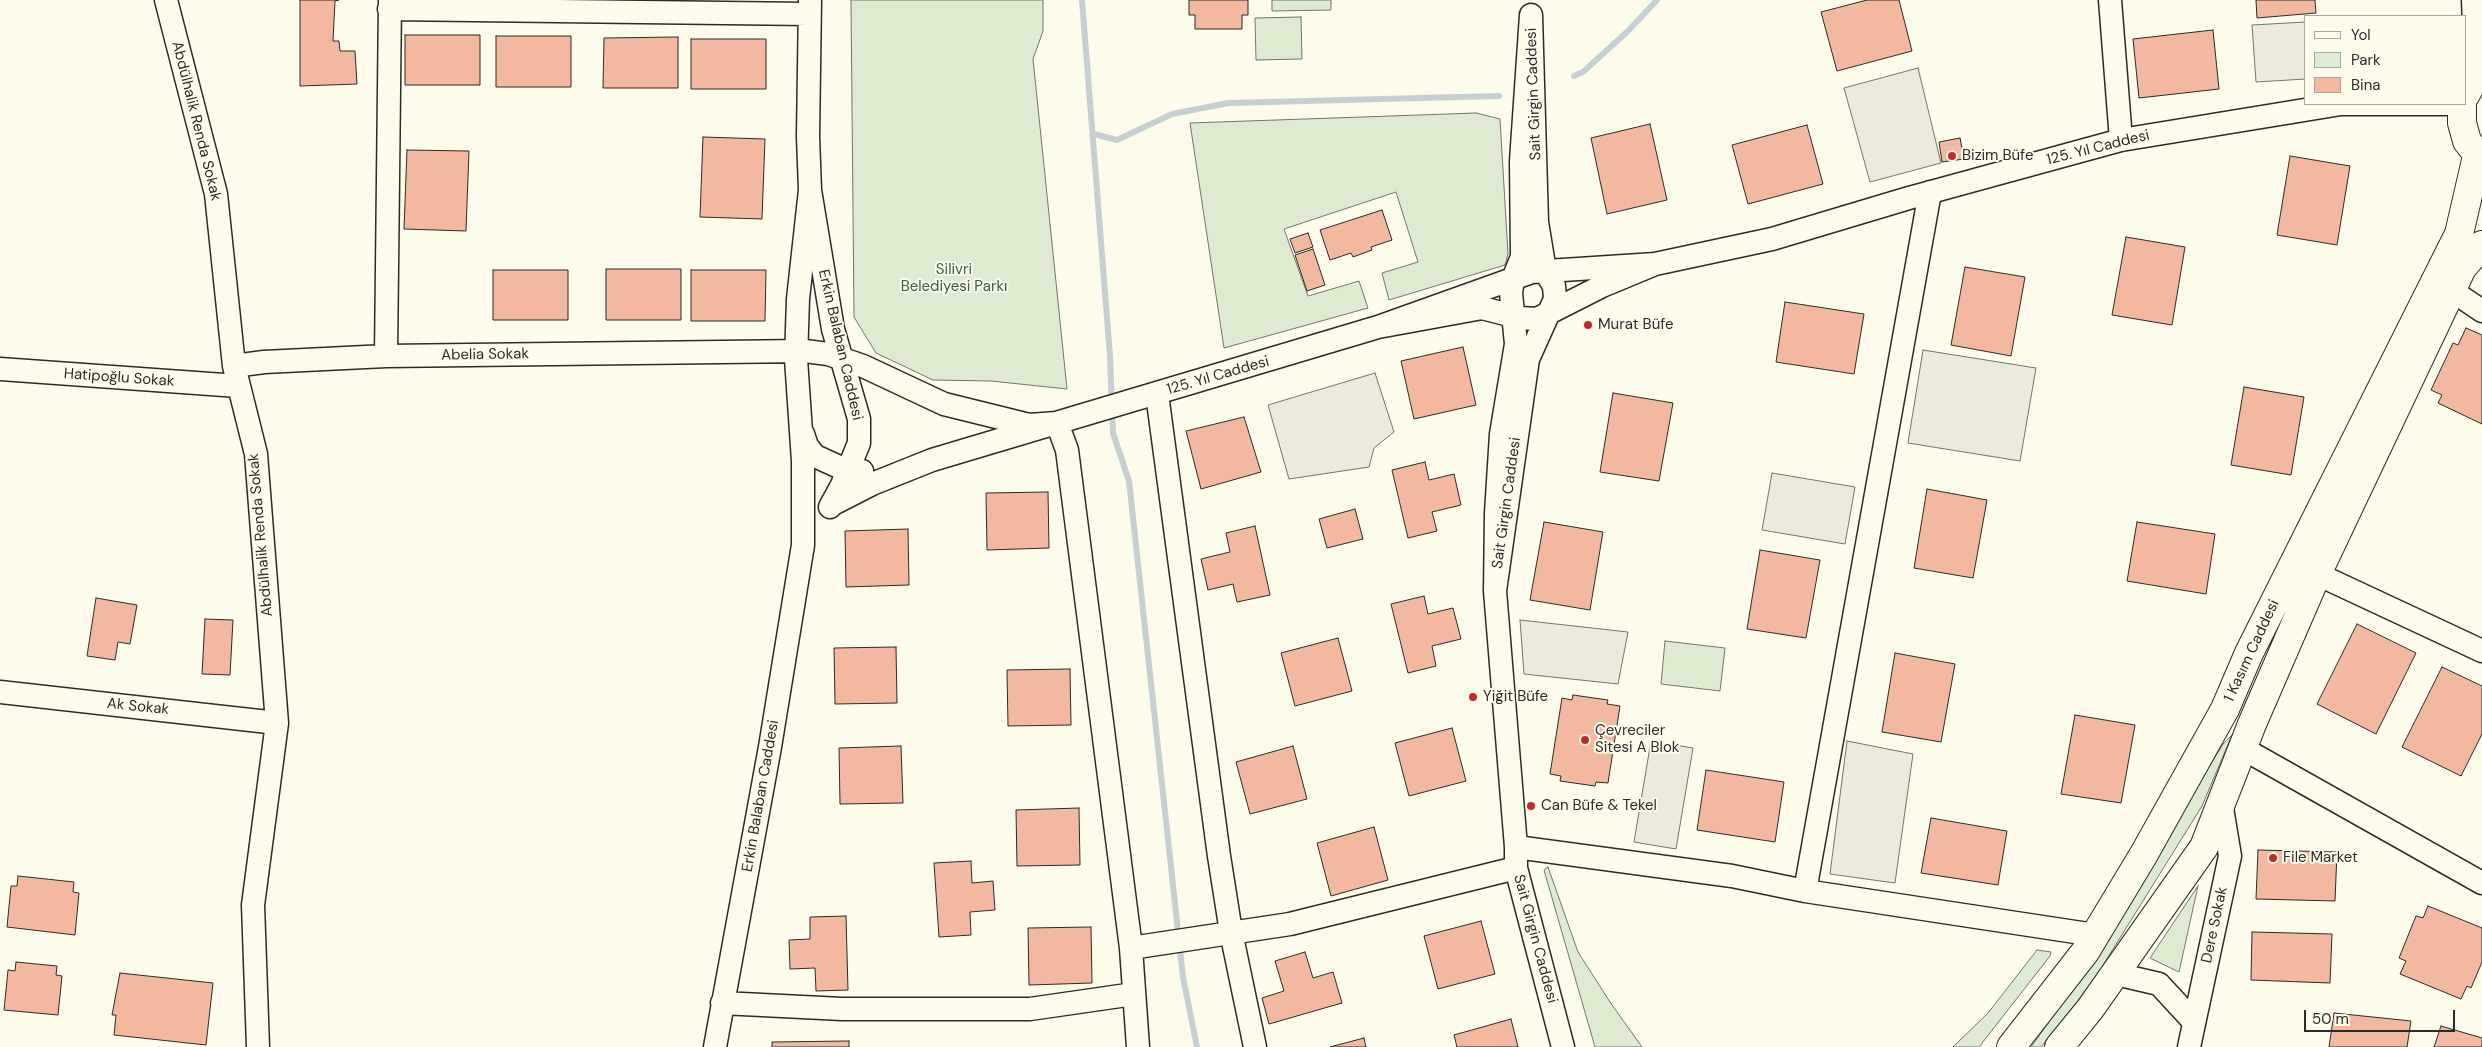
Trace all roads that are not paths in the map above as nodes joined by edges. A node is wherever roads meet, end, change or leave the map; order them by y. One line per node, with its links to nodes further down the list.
1 (166, 0): 28 (street, Abdülhalik Renda Sokak)
2 (2110, 0): 10 (street)
3 (2473, 0): 7 (street)
4 (390, 5): 5 (street); 25 (street)
5 (810, 7): 12 (street, Erkin Balaban Caddesi)
6 (1531, 8): 16 (street, Sait Girgin Caddesi); 17 (street, Sait Girgin Caddesi)
7 (2475, 80)
8 (2335, 105): 10 (street, 125. Yıl Caddesi)
9 (2462, 105): 11 (main road)
10 (2121, 140): 13 (street, 125. Yıl Caddesi)
11 (2480, 158): 14 (main road)
12 (810, 190): 23 (street, Erkin Balaban Caddesi); 26 (street, Erkin Balaban Caddesi)
13 (1930, 192): 15 (street, 125. Yıl Caddesi); 47 (street)
14 (2470, 239): 18 (main road, 1 Kasım Caddesi); 41 (main road, 1 Kasım Caddesi)
15 (1655, 264): 16 (street, 125. Yıl Caddesi); 20 (street, 125. Yıl Caddesi)
16 (1545, 271): 17 (street, 125. Yıl Caddesi); 20 (street, Sait Girgin Caddesi)
17 (1513, 278): 21 (street, Sait Girgin Caddesi); 22 (street, 125. Yıl Caddesi)
18 (2457, 279): 19 (street); 37 (main road, 1 Kasım Caddesi)
19 (2482, 311)
20 (1548, 314): 21 (street, 125. Yıl Caddesi); 38 (street, Sait Girgin Caddesi)
21 (1512, 316): 22 (street, 125. Yıl Caddesi); 38 (street, Sait Girgin Caddesi)
22 (1378, 327): 30 (street, 125. Yıl Caddesi)
23 (796, 350): 24 (street); 26 (street); 29 (street, Erkin Balaban Caddesi)
24 (737, 352): 25 (street, Abelia Sokak); 29 (street)
25 (386, 356): 28 (street, Abelia Sokak)
26 (853, 362): 31 (street); 34 (street, Erkin Balaban Caddesi)
27 (0, 370): 28 (street, Hatipoğlu Sokak)
28 (236, 376): 42 (street, Abdülhalik Renda Sokak)
29 (798, 384): 32 (street, Erkin Balaban Caddesi)
30 (1157, 394): 31 (street, 125. Yıl Caddesi); 48 (street)
31 (1057, 423): 33 (street); 50 (street)
32 (801, 431): 34 (street); 36 (street, Erkin Balaban Caddesi)
33 (932, 460): 34 (street); 35 (street)
34 (848, 471): 35 (street, Erkin Balaban Caddesi)
35 (831, 505): 36 (street, Erkin Balaban Caddesi)
36 (803, 545): 53 (street, Erkin Balaban Caddesi)
37 (2317, 574): 39 (street); 43 (main road, 1 Kasım Caddesi)
38 (1495, 591): 45 (street, Sait Girgin Caddesi)
39 (2482, 651)
40 (0, 692): 42 (street, Ak Sokak)
41 (2225, 709): 43 (street); 49 (main road, 1 Kasım Caddesi)
42 (277, 723): 55 (street, Abdülhalik Renda Sokak)
43 (2247, 736): 44 (main road, 1 Kasım Caddesi); 46 (street)
44 (2221, 802): 51 (main road, 1 Kasım Caddesi); 54 (street, Dere Sokak)
45 (1516, 858): 47 (street); 48 (street); 59 (street, Sait Girgin Caddesi)
46 (2482, 883)
47 (1806, 891): 49 (street)
48 (1232, 932): 50 (street); 58 (street)
49 (2095, 935): 60 (main road, 1 Kasım Caddesi)
50 (1131, 948): 52 (street)
51 (2116, 974): 54 (street); 61 (main road, 1 Kasım Caddesi)
52 (1134, 994): 53 (street); 57 (street)
53 (722, 1003): 56 (street, Erkin Balaban Caddesi)
54 (2194, 1022): 62 (street, Dere Sokak)
55 (258, 1047)
56 (715, 1047)
57 (1138, 1047)
58 (1255, 1047)
59 (1563, 1047)
60 (2011, 1047)
61 (2059, 1047)
62 (2189, 1047)

